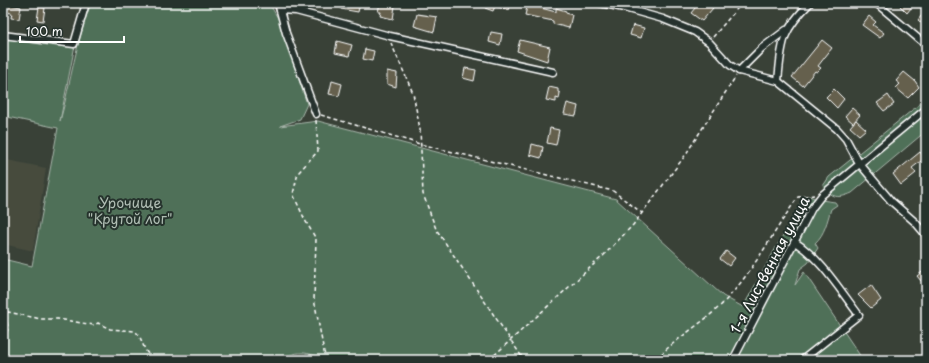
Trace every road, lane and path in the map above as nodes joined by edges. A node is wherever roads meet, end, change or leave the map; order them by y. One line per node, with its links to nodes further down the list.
1 (86, 3): 9 (street)
2 (278, 3): 7 (street)
3 (600, 3): 11 (street)
4 (742, 3): 11 (path)
5 (810, 3): 8 (street)
6 (876, 3): 12 (street)
7 (280, 10): 10 (street); 17 (street)
8 (787, 30): 13 (street); 15 (street)
9 (3, 36)
10 (390, 36): 14 (street); 18 (path)
11 (709, 42): 13 (street)
12 (926, 45)
13 (739, 71): 15 (street); 21 (path)
14 (553, 72)
15 (778, 81): 19 (street)
16 (926, 109): 19 (street, 1-я Лиственная улица)
17 (316, 114): 18 (path); 27 (path)
18 (420, 144): 21 (path); 25 (path)
19 (859, 163): 20 (street, 1-я Лиственная улица); 22 (street)
20 (822, 195): 23 (street, 1-я Лиственная улица); 30 (path)
21 (642, 213): 25 (path)
22 (926, 235)
23 (795, 242): 31 (street, 1-я Лиственная улица); 32 (street)
24 (3, 339): 26 (path)
25 (510, 339): 28 (path); 29 (path)
26 (155, 360)
27 (327, 360)
28 (489, 360)
29 (524, 360)
30 (656, 360)
31 (733, 360)
32 (802, 360)

